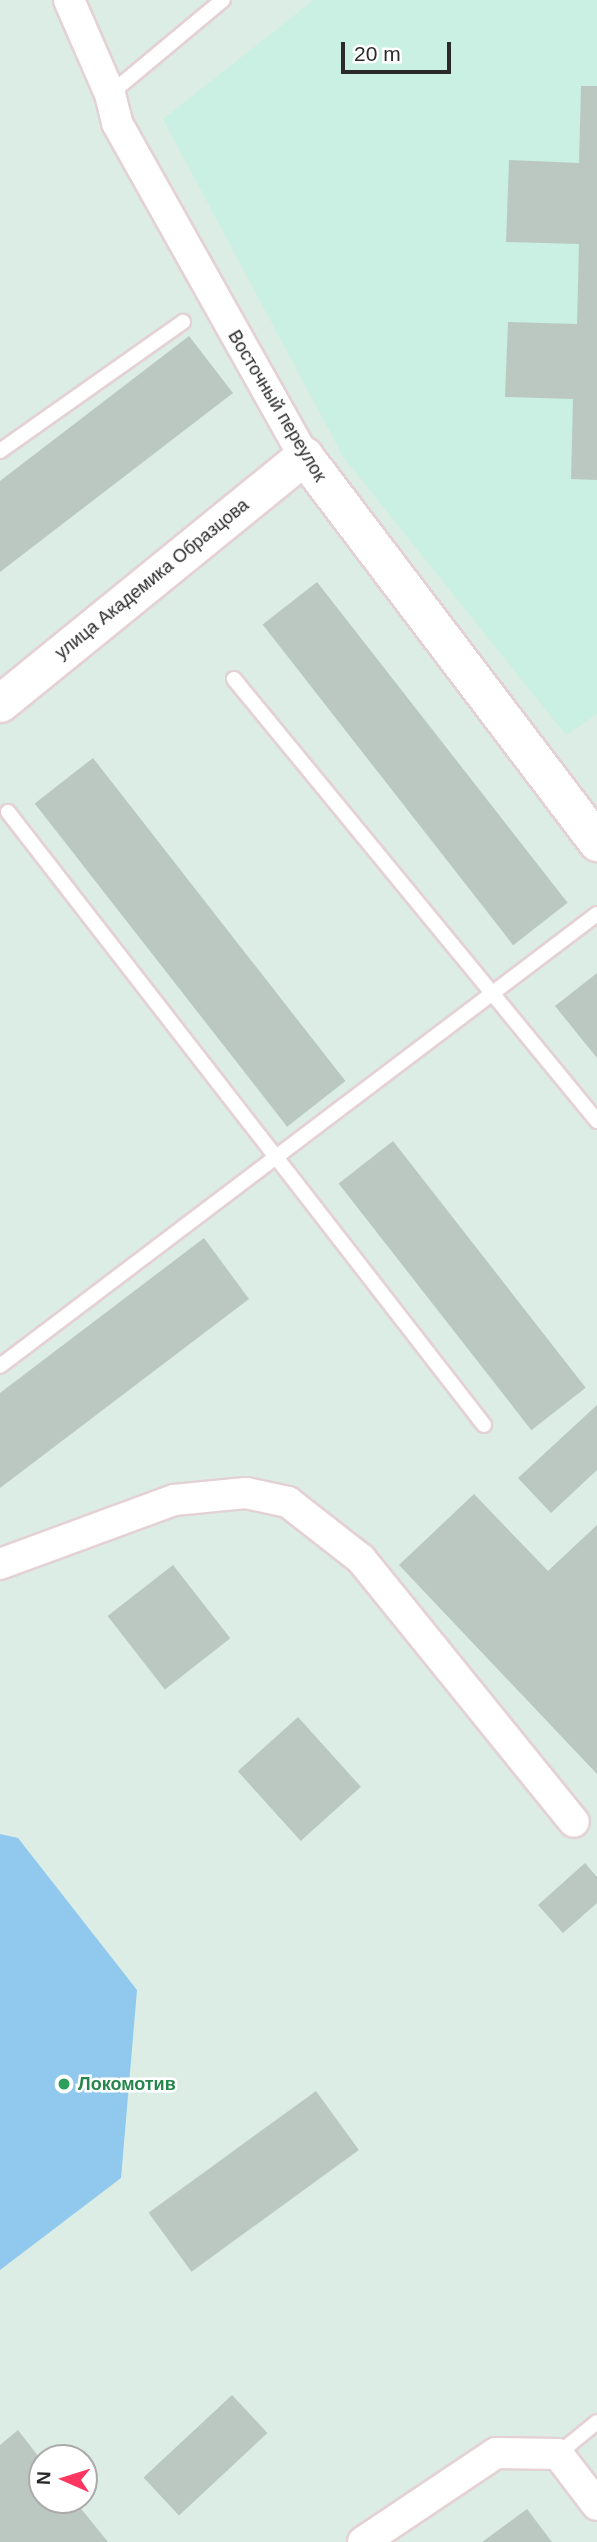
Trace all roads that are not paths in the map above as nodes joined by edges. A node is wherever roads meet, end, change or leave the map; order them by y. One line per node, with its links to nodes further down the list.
1 (69, 0): 3 (street, Восточный переулок)
2 (223, 0): 3 (lane)
3 (110, 94): 6 (street, Восточный переулок)
4 (183, 322): 5 (lane)
5 (0, 451)
6 (304, 456): 8 (street, улица Академика Образцова); 10 (street, Восточный переулок)
7 (233, 679): 12 (lane)
8 (5, 689)
9 (8, 812): 14 (lane)
10 (597, 842)
11 (597, 914): 12 (lane)
12 (493, 995): 13 (lane); 14 (lane)
13 (597, 1121)
14 (274, 1160): 15 (lane); 16 (lane)
15 (0, 1366)
16 (484, 1424)
17 (0, 1564): 18 (street)
18 (574, 1822)
19 (597, 2422): 20 (lane)
20 (558, 2454): 21 (street); 22 (street)
21 (597, 2505)
22 (363, 2542)

